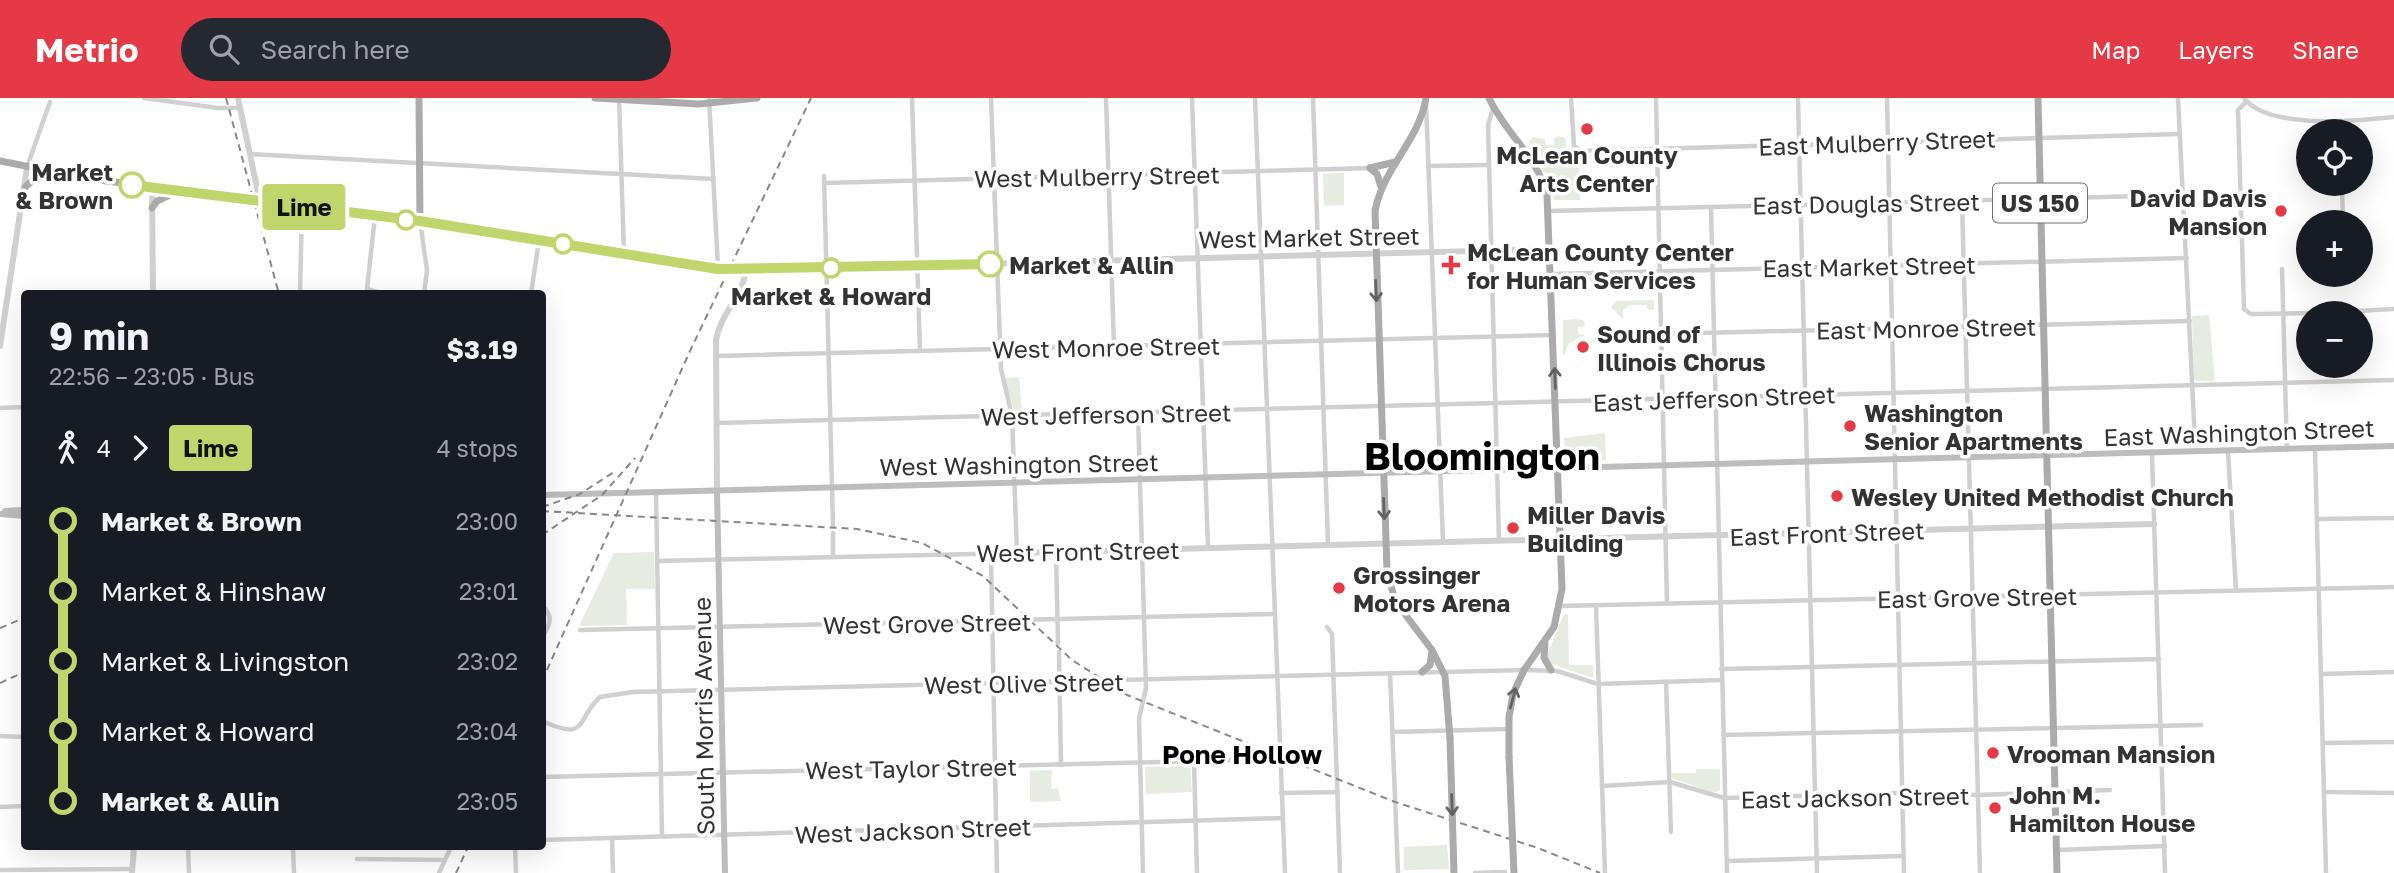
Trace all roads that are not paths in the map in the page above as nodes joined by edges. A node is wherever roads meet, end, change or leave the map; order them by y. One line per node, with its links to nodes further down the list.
1 (144, 98): 25 (street)
2 (238, 98): 25 (street)
3 (418, 98): 37 (main road)
4 (595, 98): 18 (main road)
5 (757, 98): 20 (main road)
6 (912, 98): 51 (street)
7 (991, 98): 49 (street)
8 (1106, 98): 47 (street)
9 (1192, 98): 45 (street)
10 (1255, 98): 44 (street)
11 (1313, 98): 42 (street)
12 (1571, 98): 33 (street, East Mulberry Street)
13 (1656, 98): 33 (street)
14 (1798, 98): 32 (street)
15 (1887, 98): 31 (street)
16 (2038, 98): 30 (main road, US 150)
17 (2178, 98): 29 (street)
18 (619, 99): 22 (main road); 46 (street)
19 (1425, 99): 36 (main road); 39 (street)
20 (724, 100): 22 (main road)
21 (2245, 100): 27 (street); 101 (street)
22 (709, 101): 50 (street)
23 (50, 102): 40 (street)
24 (1492, 102): 38 (street); 67 (main road)
25 (240, 108): 34 (street)
26 (2394, 117): 28 (street)
27 (2319, 119)
28 (2368, 119)
29 (2180, 134): 30 (street, East Mulberry Street); 56 (street)
30 (2038, 138): 31 (street, East Mulberry Street); 58 (main road, US 150)
31 (1888, 142): 32 (street, East Mulberry Street); 61 (street)
32 (1799, 144): 33 (street, East Mulberry Street); 62 (street)
33 (1657, 149): 66 (street)
34 (250, 155): 37 (street); 60 (street)
35 (0, 161): 40 (main road, West Market Street)
36 (1395, 162): 41 (main road); 53 (main road)
37 (419, 163): 46 (street); 69 (main road)
38 (1489, 165): 39 (street); 72 (street)
39 (1429, 166): 73 (street)
40 (27, 167): 43 (main road, West Market Street); 57 (street)
41 (1370, 169): 42 (street, West Mulberry Street); 53 (main road)
42 (1315, 170): 44 (street, West Mulberry Street); 76 (street)
43 (45, 171): 54 (main road, West Market Street); 57 (main road)
44 (1258, 172): 45 (street, West Mulberry Street); 77 (street)
45 (1195, 173): 47 (street, West Mulberry Street); 79 (street)
46 (622, 174): 50 (street); 74 (street)
47 (1109, 175): 49 (street, West Mulberry Street); 80 (street)
48 (824, 176): 52 (street)
49 (994, 178): 51 (street, West Mulberry Street); 82 (street)
50 (714, 179): 88 (street)
51 (914, 180): 52 (street, West Mulberry Street); 85 (street)
52 (824, 183): 86 (street)
53 (1381, 187): 75 (main road)
54 (152, 188): 55 (main road, West Market Street); 65 (street)
55 (179, 191): 60 (main road, West Market Street); 65 (main road)
56 (2183, 195): 58 (street, East Douglas Street); 78 (street)
57 (21, 196): 117 (street)
58 (2039, 199): 59 (street, East Douglas Street); 81 (main road, US 150)
59 (1962, 201): 61 (street, East Douglas Street); 83 (street)
60 (260, 202): 63 (main road, West Market Street)
61 (1889, 203): 62 (street, East Douglas Street); 84 (street)
62 (1800, 205): 64 (street, East Douglas Street); 87 (street)
63 (302, 207): 68 (main road, West Market Street); 95 (street)
64 (1712, 207): 66 (street, East Douglas Street); 91 (street)
65 (152, 208): 94 (street)
66 (1659, 208): 67 (street, East Douglas Street); 92 (street)
67 (1549, 211): 71 (main road)
68 (375, 216): 69 (main road, West Market Street); 96 (street)
69 (420, 221): 70 (street, West Market Street); 97 (street)
70 (539, 240): 74 (street, West Market Street); 98 (street)
71 (1550, 249): 72 (street); 93 (main road)
72 (1493, 251): 73 (street, West Market Street); 111 (street)
73 (1433, 253): 75 (street, West Market Street); 112 (street)
74 (624, 254): 88 (street, West Market Street)
75 (1375, 254): 76 (street, West Market Street); 113 (main road, one-way to 113)
76 (1319, 256): 77 (street, West Market Street); 114 (street)
77 (1261, 257): 79 (street, West Market Street); 115 (street)
78 (2187, 258): 81 (street, East Market Street); 103 (street)
79 (1198, 259): 80 (street, West Market Street); 116 (street)
80 (1112, 261): 82 (street, West Market Street); 118 (street)
81 (2040, 261): 83 (street, East Market Street); 104 (main road, US 150)
82 (997, 264): 85 (street, West Market Street); 119 (street)
83 (1963, 264): 84 (street, East Market Street); 105 (street)
84 (1890, 265): 87 (street, East Market Street); 106 (street)
85 (917, 267): 86 (street, West Market Street); 120 (street)
86 (827, 268): 90 (street, West Market Street); 121 (street)
87 (1802, 268): 91 (street, East Market Street); 107 (street)
88 (718, 269): 90 (street, West Market Street)
89 (2282, 269): 101 (street)
90 (746, 270): 122 (street)
91 (1713, 270): 92 (street, East Market Street); 108 (street)
92 (1661, 271): 93 (street, East Market Street); 109 (street)
93 (1551, 274): 110 (main road)
94 (153, 290)
95 (300, 290)
96 (368, 290)
97 (424, 290)
98 (532, 290)
99 (2394, 309): 100 (street)
100 (2373, 310)
101 (2283, 312): 102 (street); 124 (street)
102 (2296, 312)
103 (2190, 321): 104 (street, East Monroe Street); 125 (street)
104 (2042, 325): 105 (street, East Monroe Street); 126 (main road, US 150)
105 (1966, 327): 106 (street, East Monroe Street); 127 (street)
106 (1892, 328): 107 (street, East Monroe Street); 128 (street)
107 (1804, 330): 108 (street, East Monroe Street); 129 (street)
108 (1714, 333): 109 (street, East Monroe Street); 130 (street)
109 (1662, 334): 131 (street)
110 (1553, 335): 111 (street); 132 (main road, one-way to 110)
111 (1496, 337): 112 (street, West Monroe Street); 133 (street)
112 (1436, 339): 113 (street, West Monroe Street); 134 (street)
113 (1378, 340): 114 (street, West Monroe Street); 136 (main road)
114 (1322, 342): 115 (street, West Monroe Street); 138 (street)
115 (1264, 343): 116 (street, West Monroe Street); 139 (street)
116 (1201, 345): 118 (street, West Monroe Street); 140 (street)
117 (0, 346)
118 (1114, 347): 119 (street, West Monroe Street)
119 (1000, 350): 120 (street, West Monroe Street); 142 (street)
120 (920, 351): 121 (street, West Monroe Street)
121 (829, 354): 122 (street, West Monroe Street); 143 (street)
122 (716, 356): 144 (street)
123 (2394, 380): 124 (street, East Jefferson Street)
124 (2286, 382): 125 (street, East Jefferson Street); 148 (street)
125 (2192, 385): 126 (street, East Jefferson Street); 145 (street)
126 (2043, 389): 127 (street, East Jefferson Street); 151 (main road, US 150)
127 (1967, 391): 128 (street, East Jefferson Street); 152 (street)
128 (1893, 393): 129 (street, East Jefferson Street); 153 (street)
129 (1806, 395): 130 (street, East Jefferson Street); 154 (street)
130 (1715, 398): 131 (street, East Jefferson Street); 155 (street)
131 (1663, 399): 132 (street, East Jefferson Street); 156 (street)
132 (1556, 402): 133 (street, East Jefferson Street); 157 (main road)
133 (1495, 404): 134 (street, West Jefferson Street); 158 (street)
134 (1438, 405): 136 (street, West Jefferson Street); 159 (street)
135 (21, 407): 137 (street)
136 (1381, 407): 138 (street, West Jefferson Street); 160 (main road)
137 (0, 408)
138 (1324, 408): 139 (street, West Jefferson Street); 161 (street)
139 (1267, 410): 140 (street, West Jefferson Street); 162 (street)
140 (1203, 411): 141 (street, West Jefferson Street); 163 (street)
141 (1138, 413): 142 (street, West Jefferson Street); 164 (street)
142 (1012, 416): 143 (street, West Jefferson Street); 165 (street)
143 (831, 421): 144 (street, West Jefferson Street); 166 (street)
144 (717, 423): 167 (street)
145 (2195, 442)
146 (2394, 446): 147 (main road, East Washington Street)
147 (2315, 449): 148 (main road, East Washington Street); 173 (street)
148 (2287, 450): 149 (main road, East Washington Street)
149 (2228, 451): 150 (main road, East Washington Street); 199 (street)
150 (2152, 454): 151 (main road, East Washington Street); 174 (street)
151 (2045, 457): 152 (main road, East Washington Street); 176 (main road, US 150)
152 (1970, 459): 153 (main road, East Washington Street); 177 (street)
153 (1895, 461): 154 (main road, East Washington Street); 178 (street)
154 (1807, 463): 155 (main road, East Washington Street); 180 (street)
155 (1717, 466): 156 (main road, East Washington Street); 181 (street)
156 (1664, 467): 157 (main road, East Washington Street); 182 (street)
157 (1558, 470): 158 (main road, East Washington Street); 183 (main road)
158 (1497, 471): 159 (main road, West Washington Street); 184 (street)
159 (1440, 473): 160 (main road, West Washington Street); 185 (street)
160 (1383, 475): 161 (main road, West Washington Street); 186 (main road, one-way to 186)
161 (1326, 476): 162 (main road, West Washington Street); 187 (street)
162 (1270, 477): 163 (main road, West Washington Street); 188 (street)
163 (1206, 479): 164 (main road, West Washington Street); 189 (street)
164 (1140, 481): 165 (main road, West Washington Street); 190 (street)
165 (1015, 483): 166 (main road, West Washington Street); 193 (street)
166 (832, 487): 167 (main road, West Washington Street); 175 (street)
167 (717, 491): 168 (main road, West Washington Street); 195 (main road, South Morris Avenue)
168 (656, 493): 169 (main road, West Washington Street); 196 (street)
169 (546, 495)
170 (0, 513): 171 (main road)
171 (21, 513)
172 (2394, 517): 173 (street)
173 (2318, 519): 198 (street)
174 (2154, 524): 176 (street, East Front Street); 200 (street)
175 (833, 525)
176 (2047, 526): 177 (street, East Front Street); 201 (main road, US 150)
177 (1971, 528): 178 (street, East Front Street); 202 (street)
178 (1897, 531): 180 (street, East Front Street); 203 (street)
179 (833, 533): 194 (street)
180 (1808, 533): 181 (street, East Front Street); 204 (street)
181 (1717, 536): 182 (street, East Front Street); 205 (street)
182 (1666, 537): 183 (street, East Front Street); 206 (street)
183 (1560, 539): 184 (street, East Front Street); 207 (main road)
184 (1499, 541): 185 (street, West Front Street)
185 (1443, 542): 186 (street, West Front Street)
186 (1386, 543): 187 (street, West Front Street); 221 (main road)
187 (1328, 545): 188 (street, West Front Street)
188 (1271, 546): 189 (street, West Front Street); 210 (street)
189 (1208, 548): 190 (street, West Front Street)
190 (1143, 550): 191 (street, West Front Street); 211 (street)
191 (1056, 552): 193 (street, West Front Street); 212 (street)
192 (991, 553): 193 (street, West Front Street); 194 (street, West Front Street); 213 (street)
193 (1017, 553)
194 (834, 556): 195 (street, West Front Street)
195 (719, 559): 196 (street, West Front Street); 214 (main road, South Morris Avenue)
196 (657, 561): 216 (street)
197 (2394, 587): 198 (street, East Grove Street)
198 (2319, 589): 199 (street, East Grove Street); 236 (street)
199 (2236, 591): 200 (street, East Grove Street)
200 (2156, 592): 201 (street, East Grove Street); 223 (street)
201 (2049, 595): 202 (street, East Grove Street); 224 (main road, US 150)
202 (1972, 597): 203 (street, East Grove Street); 225 (street)
203 (1898, 599): 204 (street, East Grove Street); 226 (street)
204 (1810, 601): 205 (street, East Grove Street); 227 (street)
205 (1719, 603): 206 (street, East Grove Street); 230 (street)
206 (1667, 604): 208 (street, East Grove Street)
207 (1560, 606): 208 (street, East Grove Street); 220 (main road)
208 (1596, 606): 243 (street)
209 (546, 609): 217 (street)
210 (1274, 614): 211 (street, West Grove Street); 237 (street)
211 (1144, 617): 212 (street, West Grove Street); 238 (street)
212 (1058, 619): 213 (street, West Grove Street); 219 (street)
213 (992, 621): 214 (street, West Grove Street); 242 (street)
214 (721, 626): 216 (street, West Grove Street); 244 (main road, South Morris Avenue)
215 (1326, 627): 235 (street)
216 (658, 628): 218 (street, West Grove Street); 245 (street)
217 (546, 630)
218 (580, 630)
219 (1058, 643)
220 (1545, 643): 228 (main road); 229 (main road)
221 (1432, 650): 231 (main road); 232 (main road)
222 (1059, 652): 241 (street)
223 (2159, 659): 224 (street); 247 (street)
224 (2050, 661): 225 (street); 249 (main road, US 150)
225 (1975, 664): 226 (street); 251 (street)
226 (1899, 666): 227 (street); 252 (street)
227 (1812, 668): 230 (street); 254 (street)
228 (1524, 670): 229 (street, West Olive Street); 232 (street, West Olive Street); 250 (main road, one-way to 228)
229 (1551, 670): 243 (street, West Olive Street)
230 (1721, 670): 239 (street)
231 (1422, 672): 232 (street, West Olive Street); 234 (street, West Olive Street)
232 (1443, 672): 255 (main road)
233 (2394, 672): 236 (street)
234 (1390, 673): 235 (street, West Olive Street); 253 (street)
235 (1333, 674): 237 (street, West Olive Street); 272 (street)
236 (2321, 674): 260 (street)
237 (1277, 676): 238 (street, West Olive Street); 261 (street)
238 (1146, 680): 241 (street, West Olive Street); 263 (street)
239 (1721, 680): 240 (street, West Olive Street); 256 (street)
240 (1666, 682): 243 (street, West Olive Street); 269 (street)
241 (1059, 683): 242 (street, West Olive Street); 264 (street)
242 (994, 684): 244 (street, West Olive Street); 265 (street)
243 (1598, 684): 270 (street)
244 (722, 691): 245 (street, West Olive Street); 266 (main road, South Morris Avenue)
245 (659, 692): 246 (street, West Olive Street); 267 (street)
246 (546, 723)
247 (2161, 725): 248 (street); 249 (street); 292 (street)
248 (2201, 725)
249 (2052, 728): 251 (street); 276 (main road, US 150)
250 (1508, 729): 255 (street); 306 (main road, bridge)
251 (1976, 730): 252 (street); 278 (street)
252 (1901, 731): 254 (street); 275 (street)
253 (1393, 733): 255 (street); 318 (street)
254 (1814, 733): 256 (street); 279 (street)
255 (1449, 734): 319 (main road, one-way to 319, bridge)
256 (1723, 735): 280 (street)
257 (0, 736): 258 (street)
258 (21, 737)
259 (2394, 742): 260 (street)
260 (2323, 743): 273 (street)
261 (1280, 759): 262 (street, West Taylor Street); 274 (street)
262 (1194, 762): 263 (street, West Taylor Street); 284 (street)
263 (1140, 763): 264 (street, West Taylor Street); 285 (street)
264 (1061, 765): 265 (street, West Taylor Street)
265 (996, 767): 266 (street, West Taylor Street); 286 (street)
266 (723, 771): 267 (street, West Taylor Street); 288 (main road, South Morris Avenue)
267 (661, 774): 268 (street, West Taylor Street); 289 (street)
268 (546, 777)
269 (1670, 782): 270 (street, East Jackson Street); 280 (street, East Jackson Street); 287 (street)
270 (1602, 786): 321 (street)
271 (2110, 790): 276 (street, East Jackson Street)
272 (1338, 792): 274 (street); 317 (street)
273 (2324, 792): 277 (street); 328 (street)
274 (1282, 793): 283 (street)
275 (1902, 793): 278 (street, East Jackson Street); 279 (street, East Jackson Street); 299 (street)
276 (2054, 793): 278 (street, East Jackson Street); 298 (main road, US 150)
277 (2394, 793)
278 (1978, 795): 325 (street)
279 (1816, 796): 280 (street, East Jackson Street); 301 (street)
280 (1724, 798): 303 (street)
281 (21, 806): 282 (street)
282 (0, 807)
283 (1283, 818): 284 (street, West Jackson Street); 316 (street)
284 (1195, 821): 285 (street, West Jackson Street); 315 (street)
285 (1142, 824): 286 (street, West Jackson Street); 314 (street)
286 (997, 827): 288 (street, West Jackson Street); 313 (street)
287 (1671, 832)
288 (724, 835): 289 (street, West Jackson Street); 312 (main road, South Morris Avenue)
289 (662, 836): 290 (street, West Jackson Street)
290 (612, 838): 291 (street, West Jackson Street); 311 (street)
291 (546, 840)
292 (2165, 846): 298 (street); 327 (street)
293 (134, 850): 305 (street)
294 (188, 850): 307 (street)
295 (293, 850): 308 (street)
296 (450, 850): 302 (street)
297 (515, 850): 310 (street)
298 (2056, 850): 326 (main road, US 150)
299 (1903, 856): 301 (street); 324 (street)
300 (357, 859): 302 (street)
301 (1817, 859): 303 (street); 323 (street)
302 (445, 860): 309 (street)
303 (1727, 861): 322 (street)
304 (0, 870): 305 (street)
305 (132, 871)
306 (1509, 872): 320 (street)
307 (188, 873)
308 (294, 873)
309 (439, 873)
310 (516, 873)
311 (613, 873)
312 (724, 873)
313 (997, 873)
314 (1143, 873)
315 (1197, 873)
316 (1285, 873)
317 (1340, 873)
318 (1398, 873)
319 (1454, 873)
320 (1475, 873)
321 (1605, 873)
322 (1727, 873)
323 (1817, 873)
324 (1903, 873)
325 (1980, 873)
326 (2057, 873)
327 (2165, 873)
328 (2326, 873)

